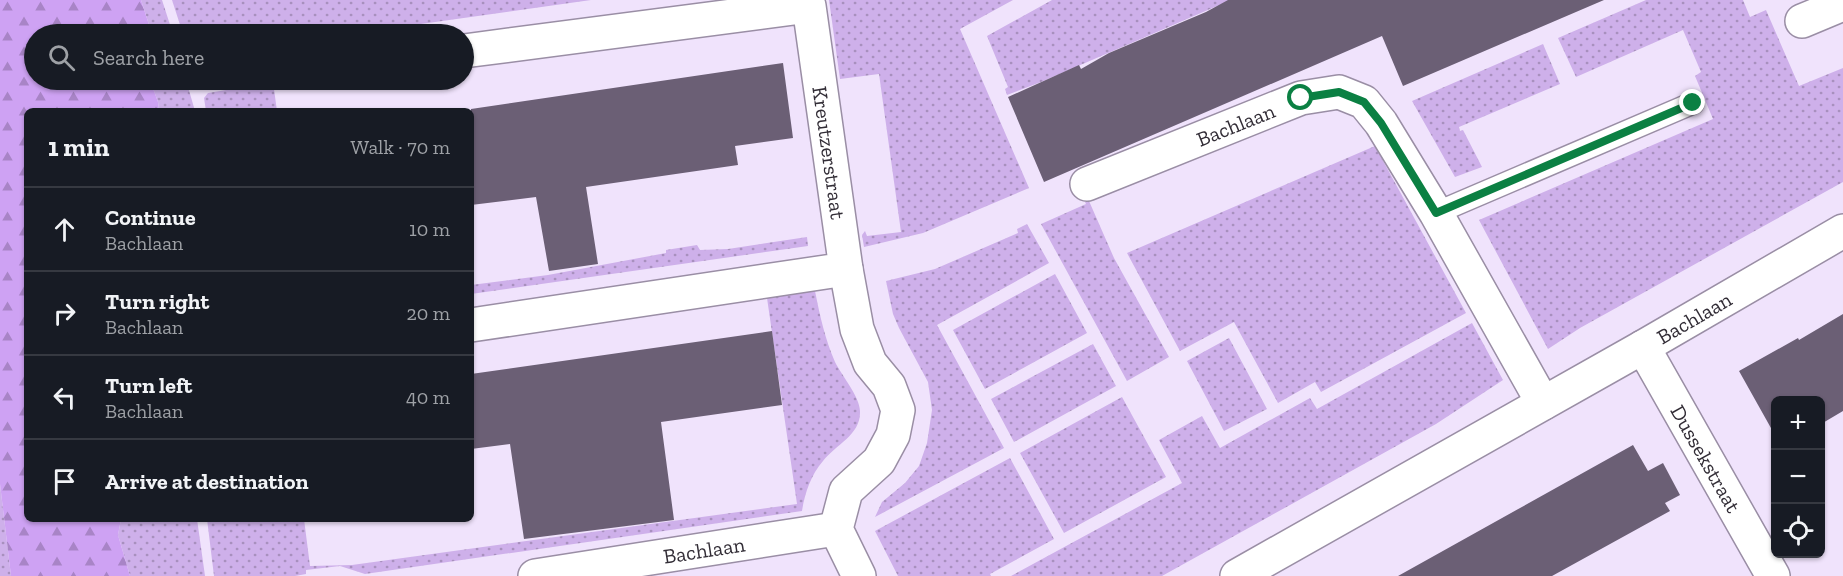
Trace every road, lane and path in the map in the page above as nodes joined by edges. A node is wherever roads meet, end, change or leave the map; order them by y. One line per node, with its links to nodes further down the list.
1 (1843, 4): 2 (street)
2 (1802, 21)
3 (474, 50): 8 (street, Kreutzerstraat)
4 (1693, 103): 6 (lane)
5 (1087, 184): 6 (street, Bachlaan)
6 (1436, 213): 11 (street, Bachlaan)
7 (1843, 231): 10 (street, Bachlaan)
8 (846, 269): 9 (street); 12 (street)
9 (474, 325)
10 (1643, 347): 11 (street, Bachlaan); 13 (street, Dussekstraat)
11 (1543, 403): 16 (street, Bachlaan)
12 (836, 529): 14 (street, Bachlaan); 15 (street)
13 (1768, 574)
14 (535, 576)
15 (859, 576)
16 (1237, 576)

